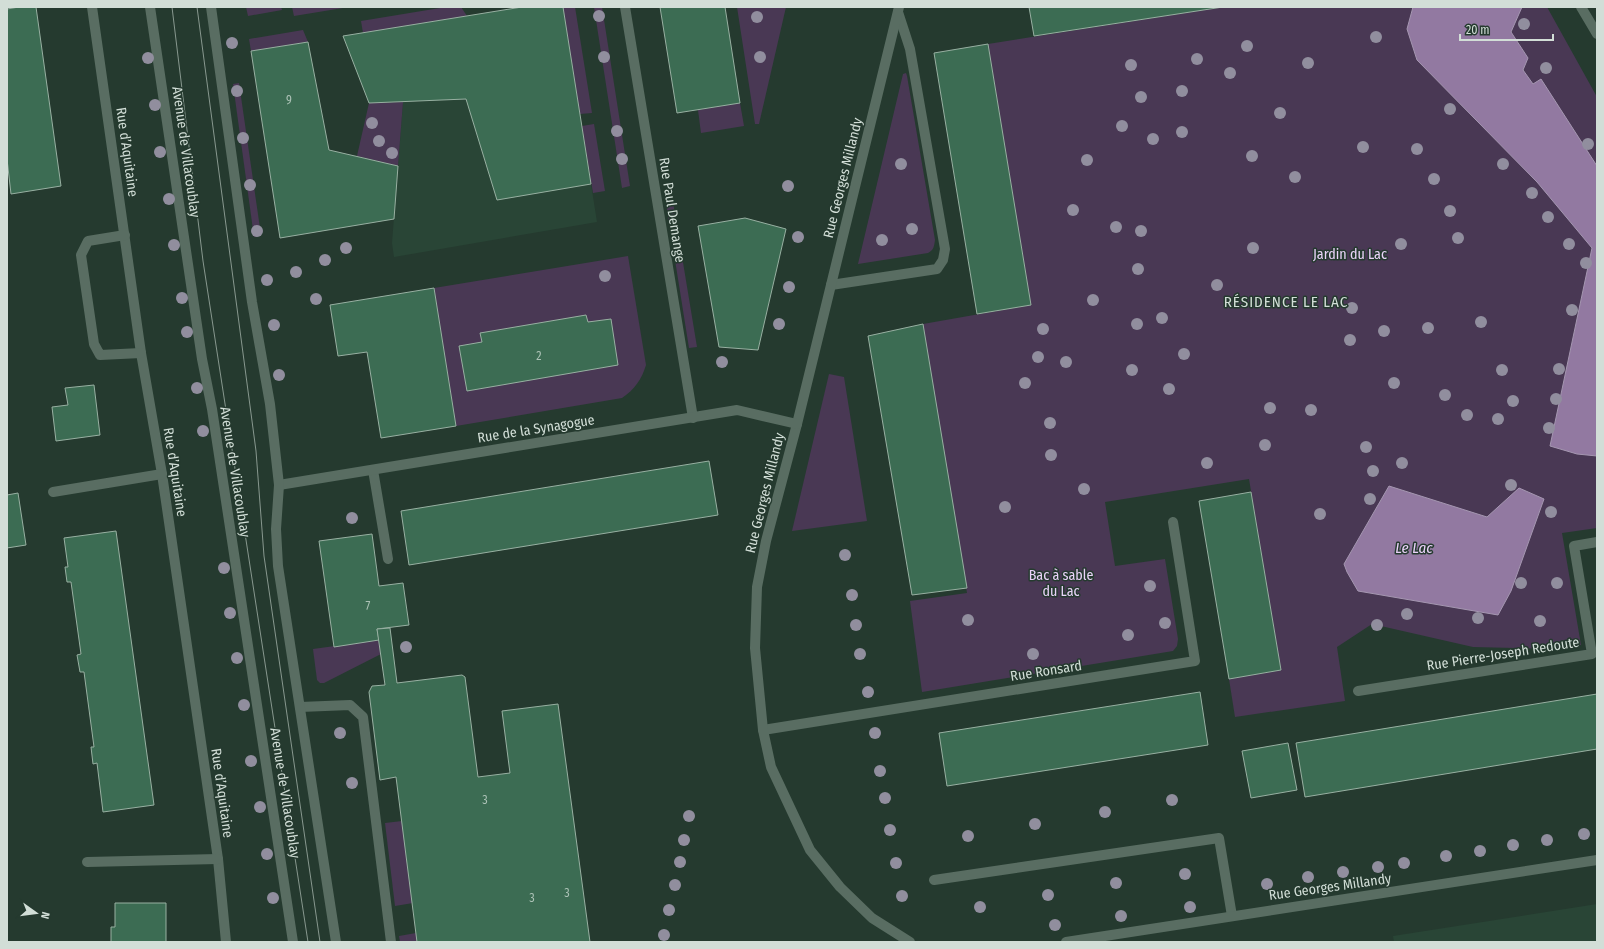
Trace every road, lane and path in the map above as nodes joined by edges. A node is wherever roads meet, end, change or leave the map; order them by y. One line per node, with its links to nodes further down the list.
1 (92, 7): 8 (street, Rue d’Aquitaine)
2 (150, 7): 29 (street, Avenue de Villacoublay)
3 (211, 7): 15 (street, Avenue de Villacoublay)
4 (624, 7): 11 (street, Rue Paul Demange)
5 (1581, 7): 7 (street)
6 (898, 10): 9 (street, Rue Georges Millandy); 9 (street)
7 (1597, 34)
8 (125, 236): 10 (street, Rue d’Aquitaine); 10 (street)
9 (831, 285): 12 (street, Rue Georges Millandy)
10 (141, 353): 14 (street, Rue d’Aquitaine)
11 (693, 418): 12 (street, Rue de la Synagogue); 13 (street, Rue de la Synagogue)
12 (797, 424): 22 (street, Rue Georges Millandy)
13 (373, 470): 15 (street, Rue de la Synagogue); 19 (street)
14 (162, 474): 16 (street); 23 (street, Rue d’Aquitaine)
15 (279, 485): 21 (street, Avenue de Villacoublay)
16 (53, 492)
17 (1173, 522): 22 (street, Rue Ronsard)
18 (1597, 542): 20 (street, Rue Pierre-Joseph Redoute)
19 (388, 559)
20 (1358, 691)
21 (300, 707): 30 (street, Avenue de Villacoublay); 31 (street)
22 (763, 730): 32 (street, Rue Georges Millandy)
23 (218, 859): 25 (street); 28 (street, Rue d’Aquitaine)
24 (1597, 860): 27 (street, Rue Georges Millandy)
25 (87, 862)
26 (934, 880): 27 (street)
27 (1232, 916): 33 (street, Rue Georges Millandy)
28 (226, 942)
29 (294, 942)
30 (336, 942)
31 (391, 942)
32 (910, 942)
33 (1066, 942)

